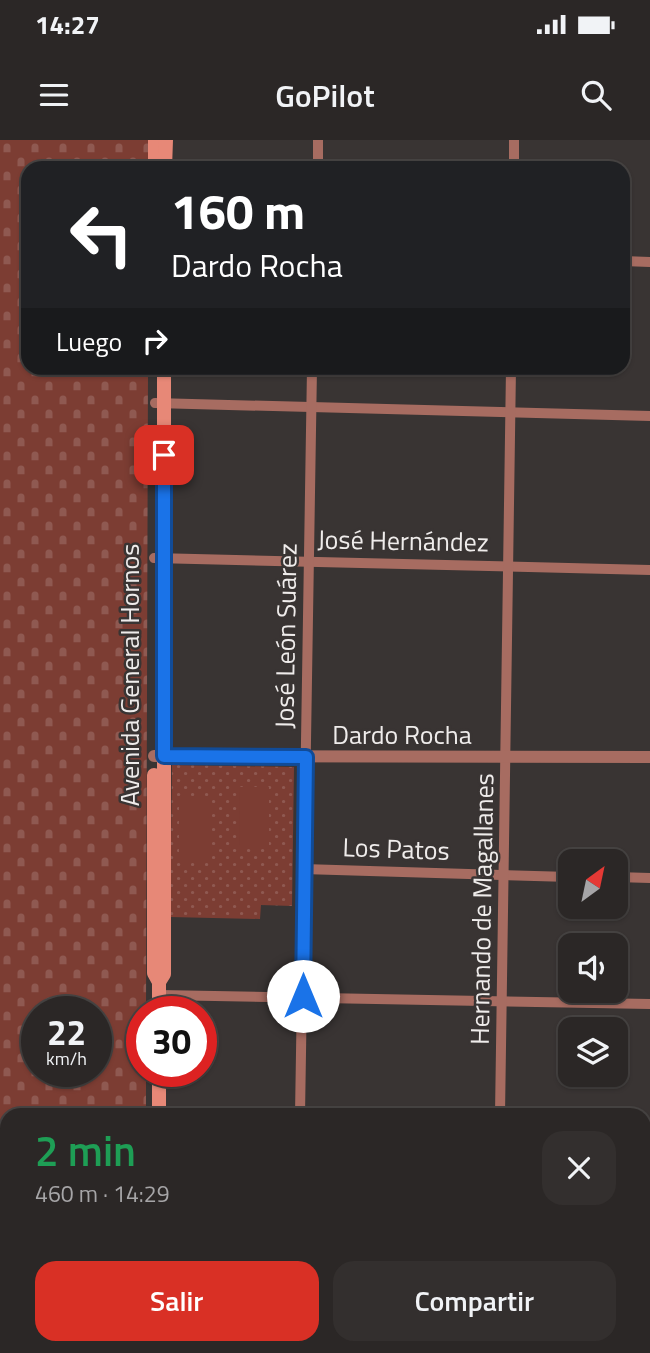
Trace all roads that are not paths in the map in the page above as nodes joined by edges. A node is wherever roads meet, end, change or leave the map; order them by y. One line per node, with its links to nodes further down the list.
1 (155, 140): 5 (main road)
2 (166, 140): 6 (main road)
3 (318, 140): 7 (street)
4 (514, 140): 8 (street)
5 (155, 161)
6 (165, 161)
7 (318, 161)
8 (514, 161)
9 (630, 261): 10 (street)
10 (650, 262)
11 (156, 375): 15 (main road, Avenida General Hornos)
12 (163, 375): 15 (main road, Avenida General Hornos)
13 (312, 375): 16 (street, José León Suárez)
14 (511, 375): 17 (street, Hernando de Magallanes)
15 (159, 403): 16 (street); 19 (main road, Avenida General Hornos)
16 (311, 407): 17 (street); 20 (street, José León Suárez)
17 (510, 414): 18 (street); 21 (street, Hernando de Magallanes)
18 (650, 416)
19 (159, 558): 20 (street, José Hernández); 23 (main road, Avenida General Hornos)
20 (310, 562): 21 (street, José Hernández); 24 (street, José León Suárez)
21 (510, 567): 22 (street, José Hernández); 26 (street, Hernando de Magallanes)
22 (650, 570)
23 (159, 756): 24 (street, Dardo Rocha); 32 (main road, Avenida General Hornos)
24 (306, 757): 26 (street, Dardo Rocha); 27 (street, José León Suárez)
25 (650, 757): 26 (street, Dardo Rocha)
26 (508, 758): 28 (street, Hernando de Magallanes)
27 (303, 869): 28 (street, Los Patos); 34 (street, José León Suárez)
28 (505, 875): 29 (street, Los Patos); 35 (street, Hernando de Magallanes)
29 (558, 877)
30 (628, 877): 31 (street)
31 (650, 878)
32 (159, 988): 33 (main road, Avenida General Hornos); 34 (street)
33 (159, 996)
34 (303, 996): 35 (street); 39 (street, José León Suárez)
35 (503, 1000): 36 (street); 40 (street, Hernando de Magallanes)
36 (650, 1004)
37 (159, 1087): 38 (main road)
38 (159, 1108)
39 (300, 1108)
40 (500, 1108)

